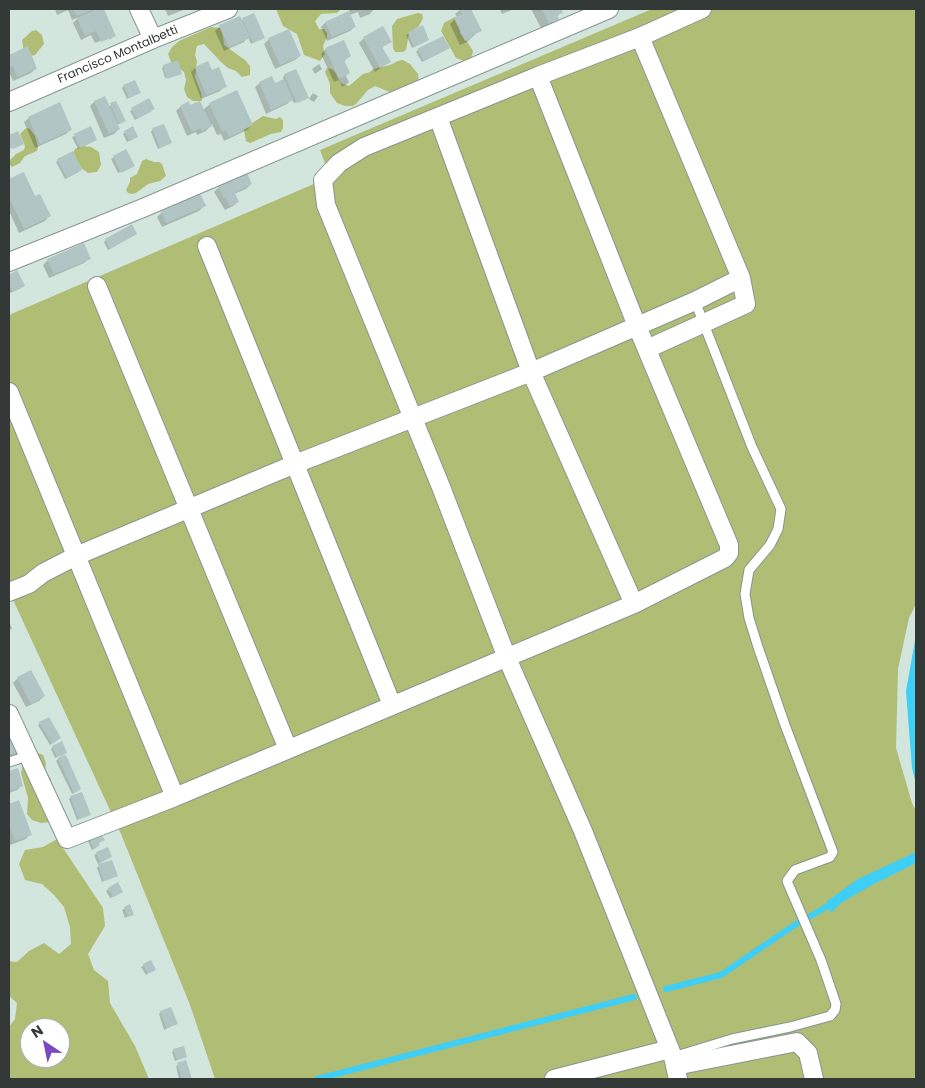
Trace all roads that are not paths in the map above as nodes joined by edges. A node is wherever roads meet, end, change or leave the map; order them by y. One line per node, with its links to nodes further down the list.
1 (139, 9): 6 (street)
2 (228, 9): 6 (street, Francisco Montalbetti)
3 (609, 9): 11 (street)
4 (702, 9): 5 (street)
5 (640, 37): 7 (street); 12 (street)
6 (153, 39): 8 (street, Francisco Montalbetti)
7 (538, 76): 9 (street); 16 (street)
8 (9, 102)
9 (438, 117): 18 (street); 20 (street)
10 (207, 246): 21 (street)
11 (9, 262)
12 (741, 278): 14 (street); 15 (street)
13 (97, 286): 22 (street)
14 (695, 301): 15 (lane); 16 (street)
15 (704, 323): 17 (street); 33 (lane)
16 (637, 326): 17 (street); 18 (street)
17 (646, 349): 25 (street)
18 (531, 372): 20 (street); 25 (street)
19 (9, 392): 23 (street)
20 (412, 419): 21 (street); 26 (street)
21 (295, 464): 22 (street); 27 (street)
22 (189, 510): 23 (street); 29 (street)
23 (76, 556): 24 (street); 32 (street)
24 (9, 592)
25 (634, 604): 26 (street)
26 (507, 658): 27 (street); 33 (street)
27 (392, 704): 29 (street)
28 (9, 714): 30 (street)
29 (288, 749): 32 (street)
30 (28, 756): 31 (lane); 32 (street)
31 (9, 762)
32 (175, 797)
33 (674, 1063): 34 (street); 35 (street)
34 (554, 1079)
35 (814, 1079)

